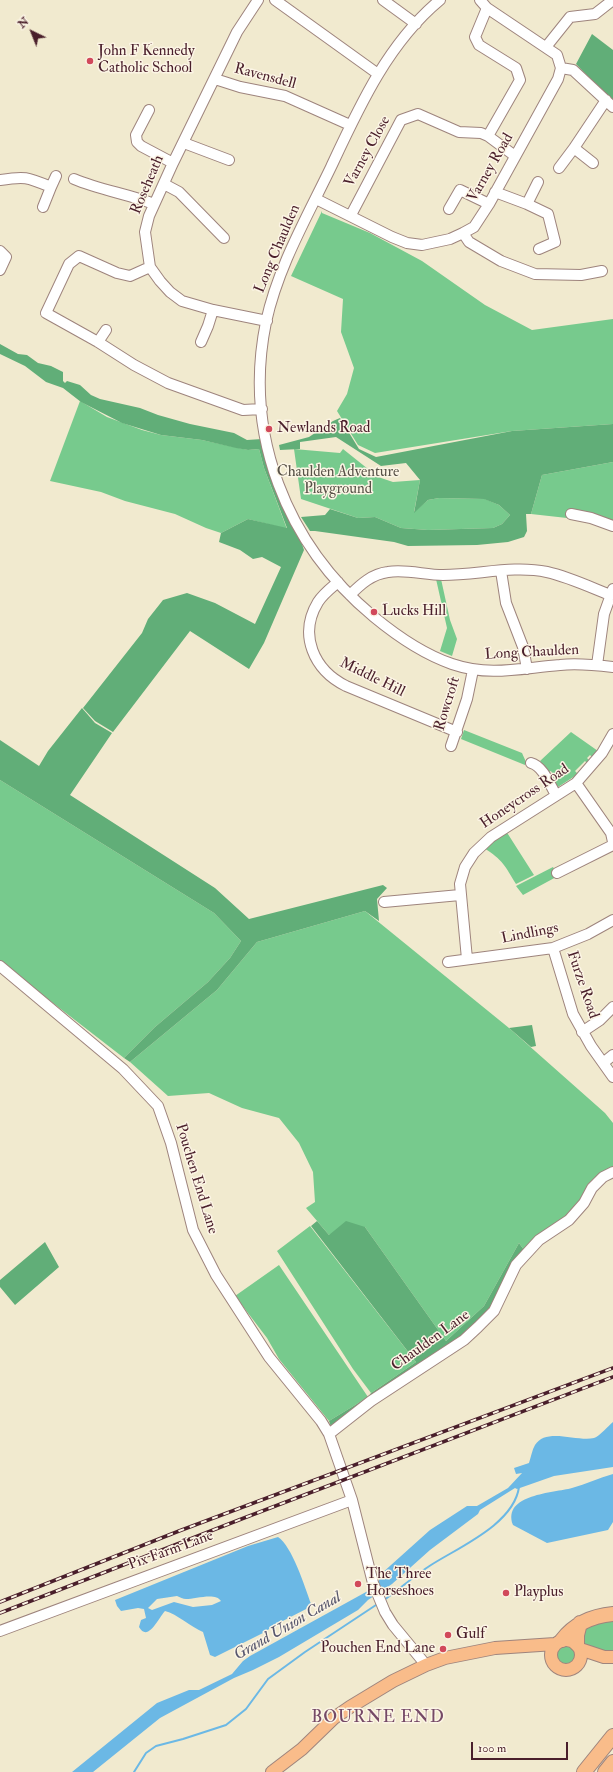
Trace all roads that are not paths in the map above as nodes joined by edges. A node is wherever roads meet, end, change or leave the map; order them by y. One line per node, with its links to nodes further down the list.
1 (258, 0): 11 (street, Roseheath)
2 (275, 0): 10 (street)
3 (382, 0): 7 (street)
4 (440, 0): 7 (street, Long Chaulden)
5 (613, 0): 8 (street)
6 (483, 4): 8 (street); 15 (street)
7 (416, 24): 10 (street, Long Chaulden)
8 (546, 47): 9 (street)
9 (562, 68): 12 (street); 18 (street, Varney Road)
10 (378, 74): 14 (street, Long Chaulden)
11 (215, 79): 14 (street, Ravensdell); 16 (street, Roseheath)
12 (610, 103): 17 (street)
13 (149, 110): 20 (street)
14 (350, 125): 30 (street, Long Chaulden)
15 (488, 136): 18 (street); 36 (street, Varney Close)
16 (184, 143): 19 (street); 20 (street, Roseheath)
17 (574, 148): 21 (street); 22 (street)
18 (515, 156): 29 (street, Varney Road)
19 (229, 160)
20 (173, 162): 27 (street, Roseheath)
21 (593, 162)
22 (559, 168)
23 (56, 176): 28 (street)
24 (74, 179): 31 (street)
25 (0, 180): 28 (street)
26 (538, 182): 33 (street)
27 (164, 184): 31 (street, Roseheath); 38 (street)
28 (51, 187): 34 (street)
29 (495, 192): 32 (street, Varney Road); 33 (street)
30 (316, 198): 36 (street, Varney Road); 45 (street, Long Chaulden)
31 (154, 204): 41 (street, Roseheath)
32 (488, 204): 35 (street); 37 (street, Varney Road)
33 (527, 204): 39 (street)
34 (43, 207)
35 (449, 210)
36 (351, 215): 37 (street, Varney Road)
37 (464, 233): 43 (street)
38 (224, 238)
39 (539, 249)
40 (0, 251): 42 (street)
41 (150, 267): 44 (street, Roseheath); 47 (street)
42 (0, 270)
43 (602, 271)
44 (212, 310): 45 (street, Roseheath); 48 (street)
45 (266, 321): 49 (street, Long Chaulden)
46 (106, 330): 47 (street)
47 (98, 342): 49 (street)
48 (201, 342)
49 (262, 409): 53 (street, Long Chaulden)
50 (571, 514): 51 (street)
51 (613, 526)
52 (501, 571): 54 (street); 55 (street); 58 (street)
53 (338, 582): 55 (street, Long Chaulden); 60 (street, Middle Hill)
54 (612, 592): 56 (street)
55 (350, 595): 59 (street, Long Chaulden)
56 (597, 665): 57 (street, Long Chaulden); 58 (street, Long Chaulden)
57 (613, 667)
58 (527, 669): 59 (street, Long Chaulden)
59 (473, 670): 60 (street, Rowcroft)
60 (457, 732): 62 (street, Rowcroft)
61 (613, 734): 64 (street, Honeycross Road)
62 (451, 746)
63 (530, 763): 65 (street)
64 (576, 783): 65 (street, Honeycross Road); 66 (street)
65 (556, 794): 68 (street, Honeycross Road)
66 (612, 838): 67 (street)
67 (558, 873)
68 (460, 895): 69 (street); 72 (street, Honeycross Road)
69 (384, 902)
70 (613, 920): 71 (street, Lindlings)
71 (553, 948): 72 (street, Lindlings); 76 (street, Furze Road)
72 (467, 959): 73 (street, Lindlings)
73 (448, 962)
74 (0, 966): 81 (street, Pouchen End Lane)
75 (613, 1007): 76 (street)
76 (582, 1032): 78 (street, Furze Road)
77 (613, 1056): 78 (street)
78 (603, 1063): 79 (street, Furze Road)
79 (613, 1077)
80 (613, 1172): 81 (street, Chaulden Lane)
81 (329, 1434): 82 (street, Pouchen End Lane)
82 (352, 1500): 85 (street, Pix Farm Lane); 92 (street, Pouchen End Lane)
83 (613, 1614): 84 (highway)
84 (580, 1623): 86 (highway); 88 (highway)
85 (0, 1631)
86 (558, 1642): 87 (main road); 88 (main road); 90 (main road)
87 (521, 1646): 90 (main road); 92 (main road)
88 (578, 1647): 89 (main road); 91 (main road)
89 (608, 1657): 91 (main road)
90 (551, 1659): 91 (main road)
91 (578, 1664)
92 (426, 1665): 95 (main road)
93 (613, 1736): 96 (highway)
94 (613, 1763): 97 (highway)
95 (272, 1772)
96 (584, 1772)
97 (605, 1772)

